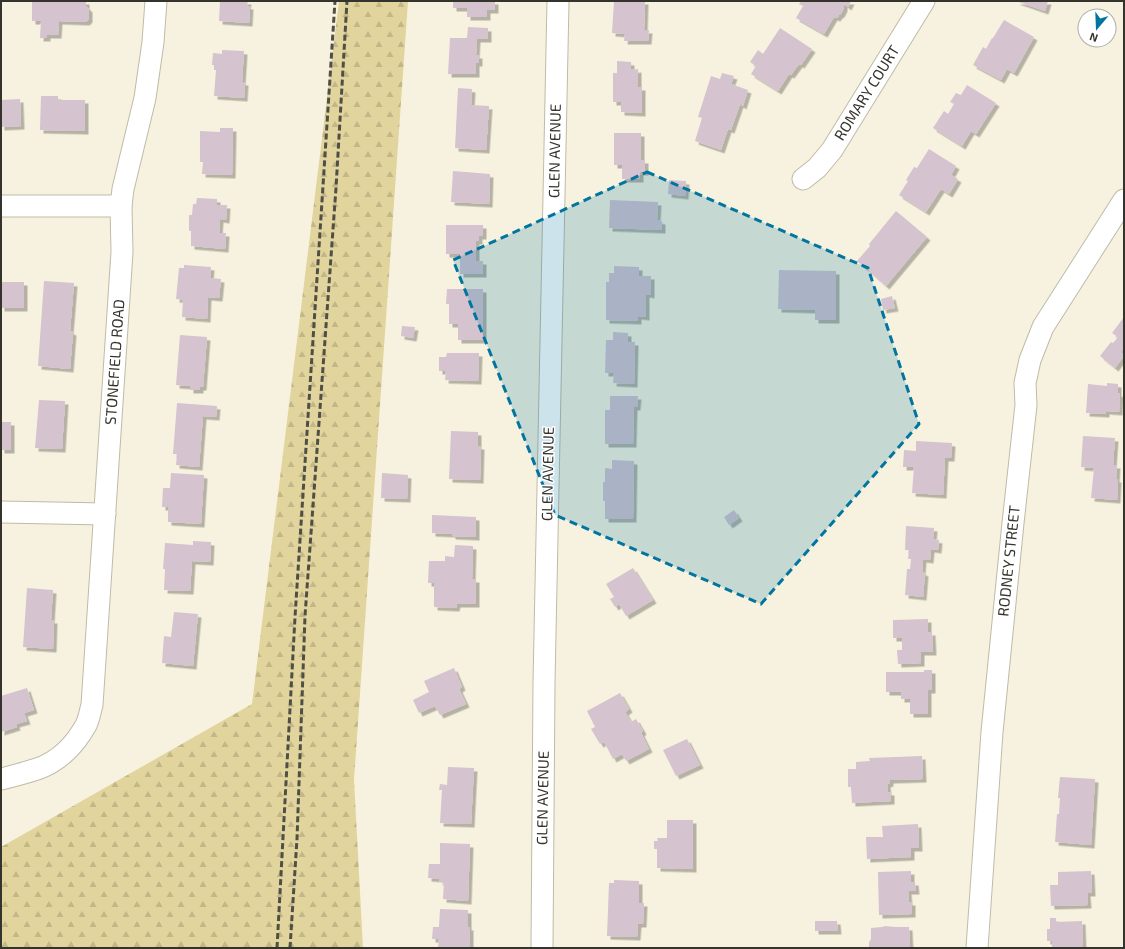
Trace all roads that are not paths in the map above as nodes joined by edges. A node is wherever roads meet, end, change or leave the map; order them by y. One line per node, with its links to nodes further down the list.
1 (156, 1): 7 (street, STONEFIELD ROAD)
2 (558, 1): 11 (street, GLEN AVENUE)
3 (924, 1): 4 (street, ROMARY COURT)
4 (803, 179)
5 (1124, 200): 12 (street, RODNEY STREET)
6 (1, 206): 7 (street)
7 (121, 206): 9 (street, STONEFIELD ROAD)
8 (1, 512): 9 (street)
9 (105, 514): 10 (street, STONEFIELD ROAD)
10 (1, 779)
11 (542, 948)
12 (977, 948)

